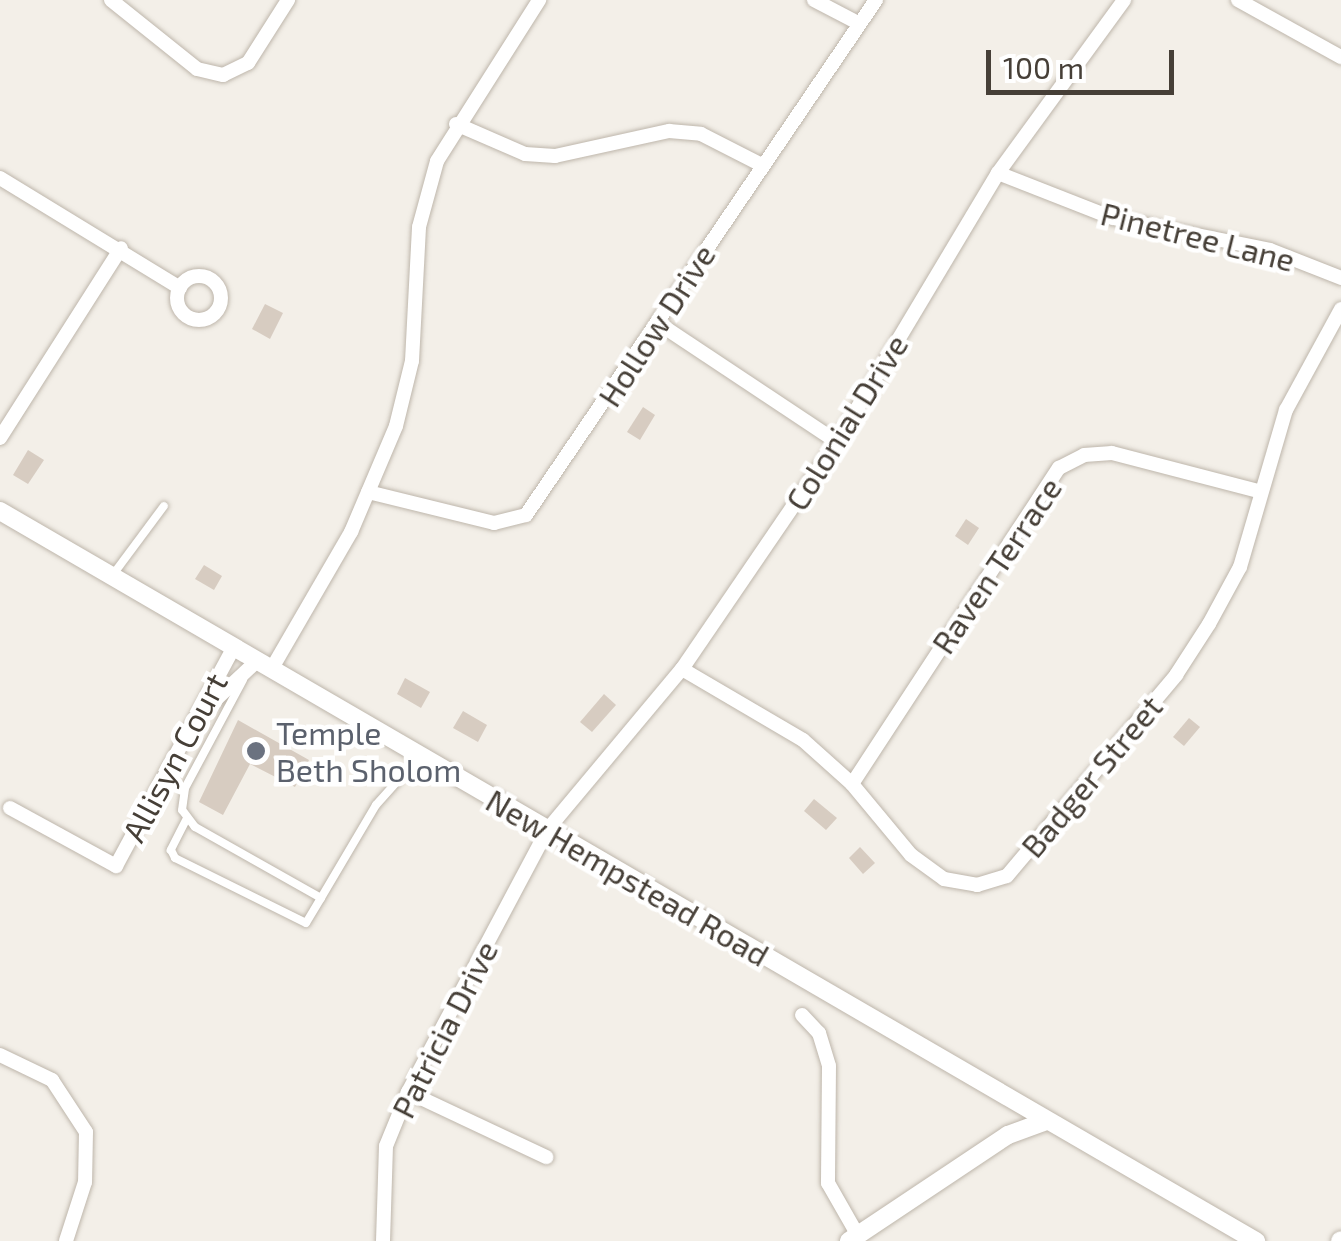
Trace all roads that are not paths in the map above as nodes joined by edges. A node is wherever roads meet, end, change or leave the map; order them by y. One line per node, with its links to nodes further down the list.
1 (111, 0): 2 (street)
2 (288, 0)
3 (539, 0): 10 (street)
4 (814, 0): 8 (street)
5 (876, 0): 8 (street, Hollow Drive)
6 (1124, 0): 12 (street, Colonial Drive)
7 (1238, 0): 9 (street)
8 (858, 23): 11 (street, Hollow Drive)
9 (1341, 57)
10 (456, 124): 11 (street); 22 (street)
11 (760, 164): 18 (street, Hollow Drive)
12 (998, 173): 15 (street, Pinetree Lane); 20 (street, Colonial Drive)
13 (0, 178): 14 (street)
14 (121, 248): 16 (street); 19 (street)
15 (1341, 278)
16 (180, 288)
17 (1341, 309): 21 (street, Badger Street)
18 (658, 323): 20 (street); 22 (street, Hollow Drive)
19 (0, 438)
20 (837, 442): 28 (street, Colonial Drive)
21 (1258, 491): 32 (street, Raven Terrace); 32 (street, Badger Street)
22 (368, 492): 27 (street)
23 (164, 506): 25 (lane)
24 (0, 511): 25 (street, New Hempstead Road)
25 (112, 576): 26 (street, New Hempstead Road)
26 (234, 647): 27 (street, New Hempstead Road); 30 (street, Allisyn Court)
27 (264, 665): 29 (street); 31 (street, New Hempstead Road)
28 (682, 669): 32 (street, Badger Street); 35 (street, Colonial Drive)
29 (243, 680): 30 (street); 34 (lane)
30 (194, 718): 33 (street, Allisyn Court)
31 (420, 756): 35 (street, New Hempstead Road); 36 (lane)
32 (852, 784)
33 (10, 808)
34 (186, 820): 36 (lane); 36 (lane)
35 (548, 829): 39 (street, Patricia Drive); 40 (street, New Hempstead Road)
36 (321, 898)
37 (802, 1015): 42 (street)
38 (0, 1056): 43 (street)
39 (408, 1092): 41 (street); 44 (street, Patricia Drive)
40 (1046, 1121): 42 (street); 45 (street, New Hempstead Road)
41 (546, 1157)
42 (853, 1237)
43 (66, 1241)
44 (383, 1241)
45 (1256, 1241)

